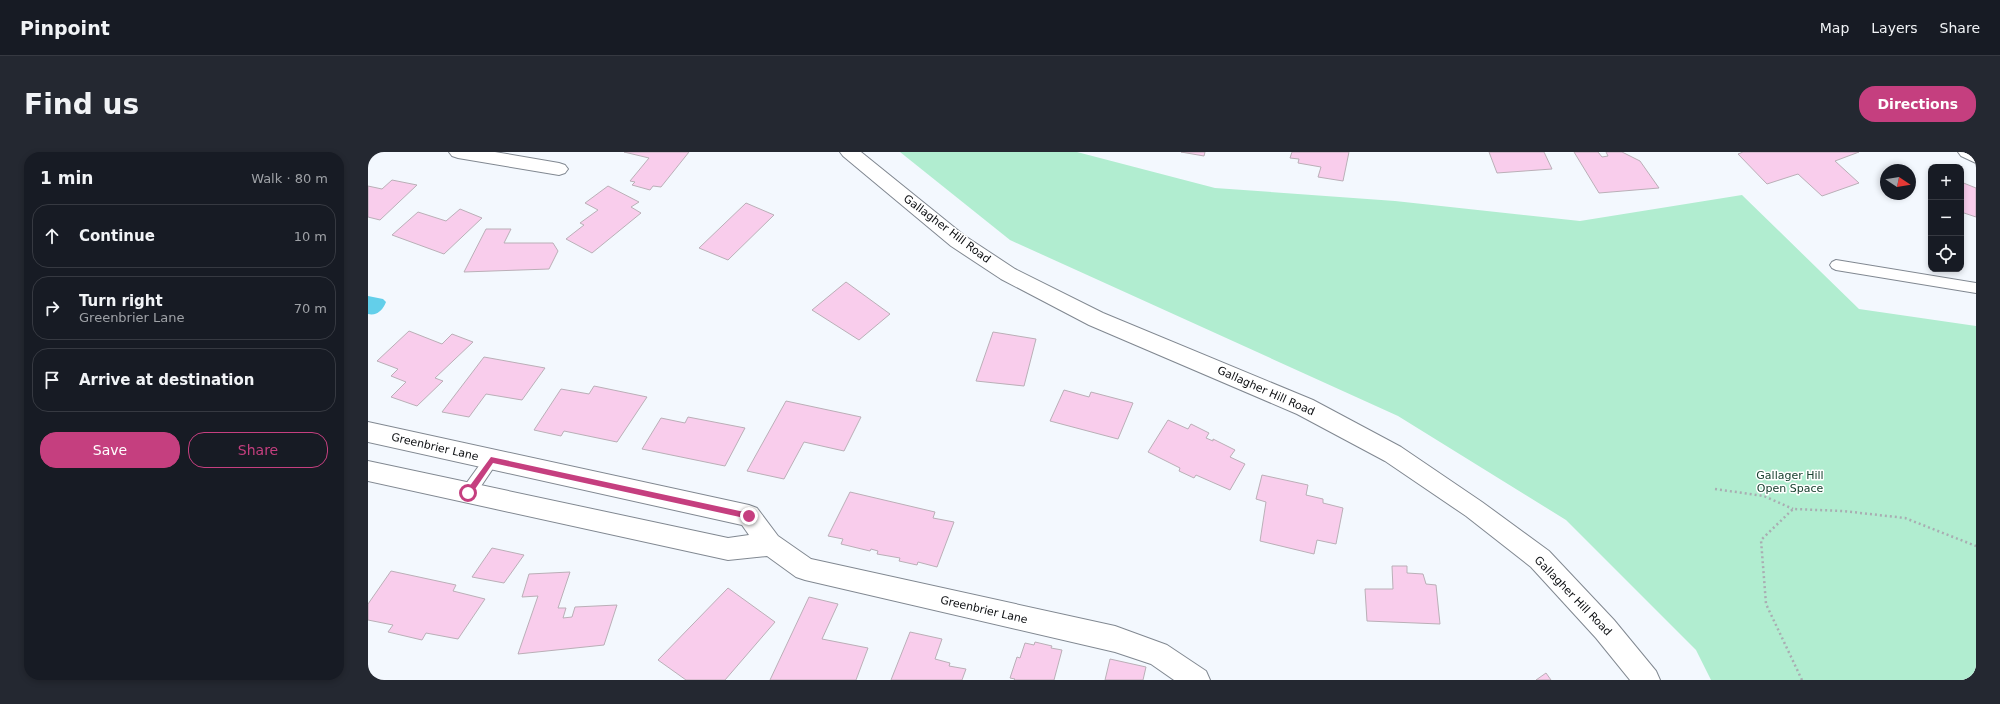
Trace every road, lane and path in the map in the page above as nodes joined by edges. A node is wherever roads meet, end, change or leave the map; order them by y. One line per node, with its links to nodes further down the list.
1 (458, 152): 5 (street)
2 (849, 152): 17 (street, Gallagher Hill Road)
3 (1967, 152): 4 (street)
4 (1976, 157)
5 (559, 169)
6 (1836, 265): 7 (lane)
7 (1976, 288)
8 (368, 432): 9 (street, Greenbrier Lane)
9 (491, 460): 12 (lane); 14 (street, Greenbrier Lane)
10 (368, 470): 12 (street)
11 (1715, 489): 13 (path)
12 (468, 493): 14 (street)
13 (1793, 509): 15 (path); 18 (path)
14 (770, 544): 16 (street, Greenbrier Lane)
15 (1976, 546)
16 (1196, 680)
17 (1647, 680)
18 (1802, 680)

